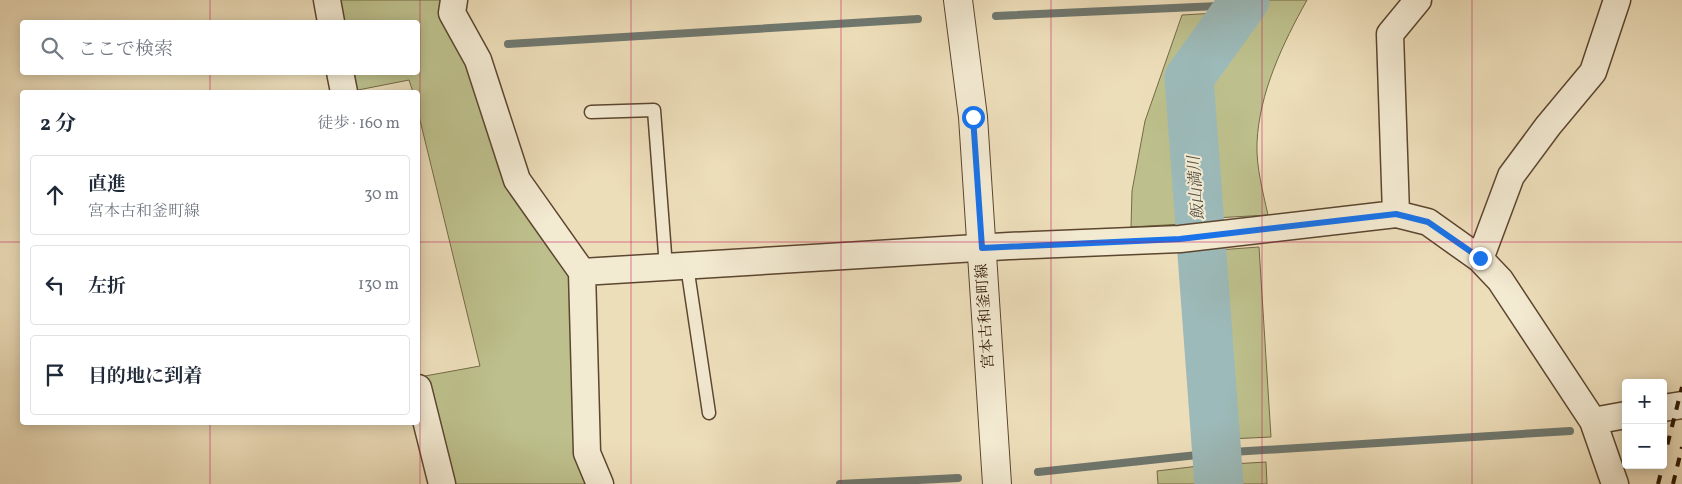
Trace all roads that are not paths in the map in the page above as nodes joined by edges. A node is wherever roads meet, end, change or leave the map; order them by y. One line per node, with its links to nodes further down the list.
1 (326, 0): 6 (street)
2 (454, 0): 14 (street)
3 (958, 0): 11 (street, 宮本古和釜町線)
4 (1418, 0): 10 (street)
5 (1617, 0): 12 (street)
6 (331, 20)
7 (341, 75): 8 (street)
8 (344, 90)
9 (591, 112): 13 (lane)
10 (1396, 214): 11 (street); 12 (street)
11 (982, 248): 13 (street); 23 (street, 宮本古和釜町線)
12 (1480, 258): 20 (street)
13 (677, 266): 14 (street); 18 (lane)
14 (582, 272): 22 (street)
15 (420, 396): 21 (street)
16 (1682, 405): 17 (street)
17 (1667, 407)
18 (709, 412)
19 (1622, 416): 20 (street)
20 (1593, 421): 24 (street)
21 (442, 484)
22 (600, 484)
23 (997, 484)
24 (1615, 484)

